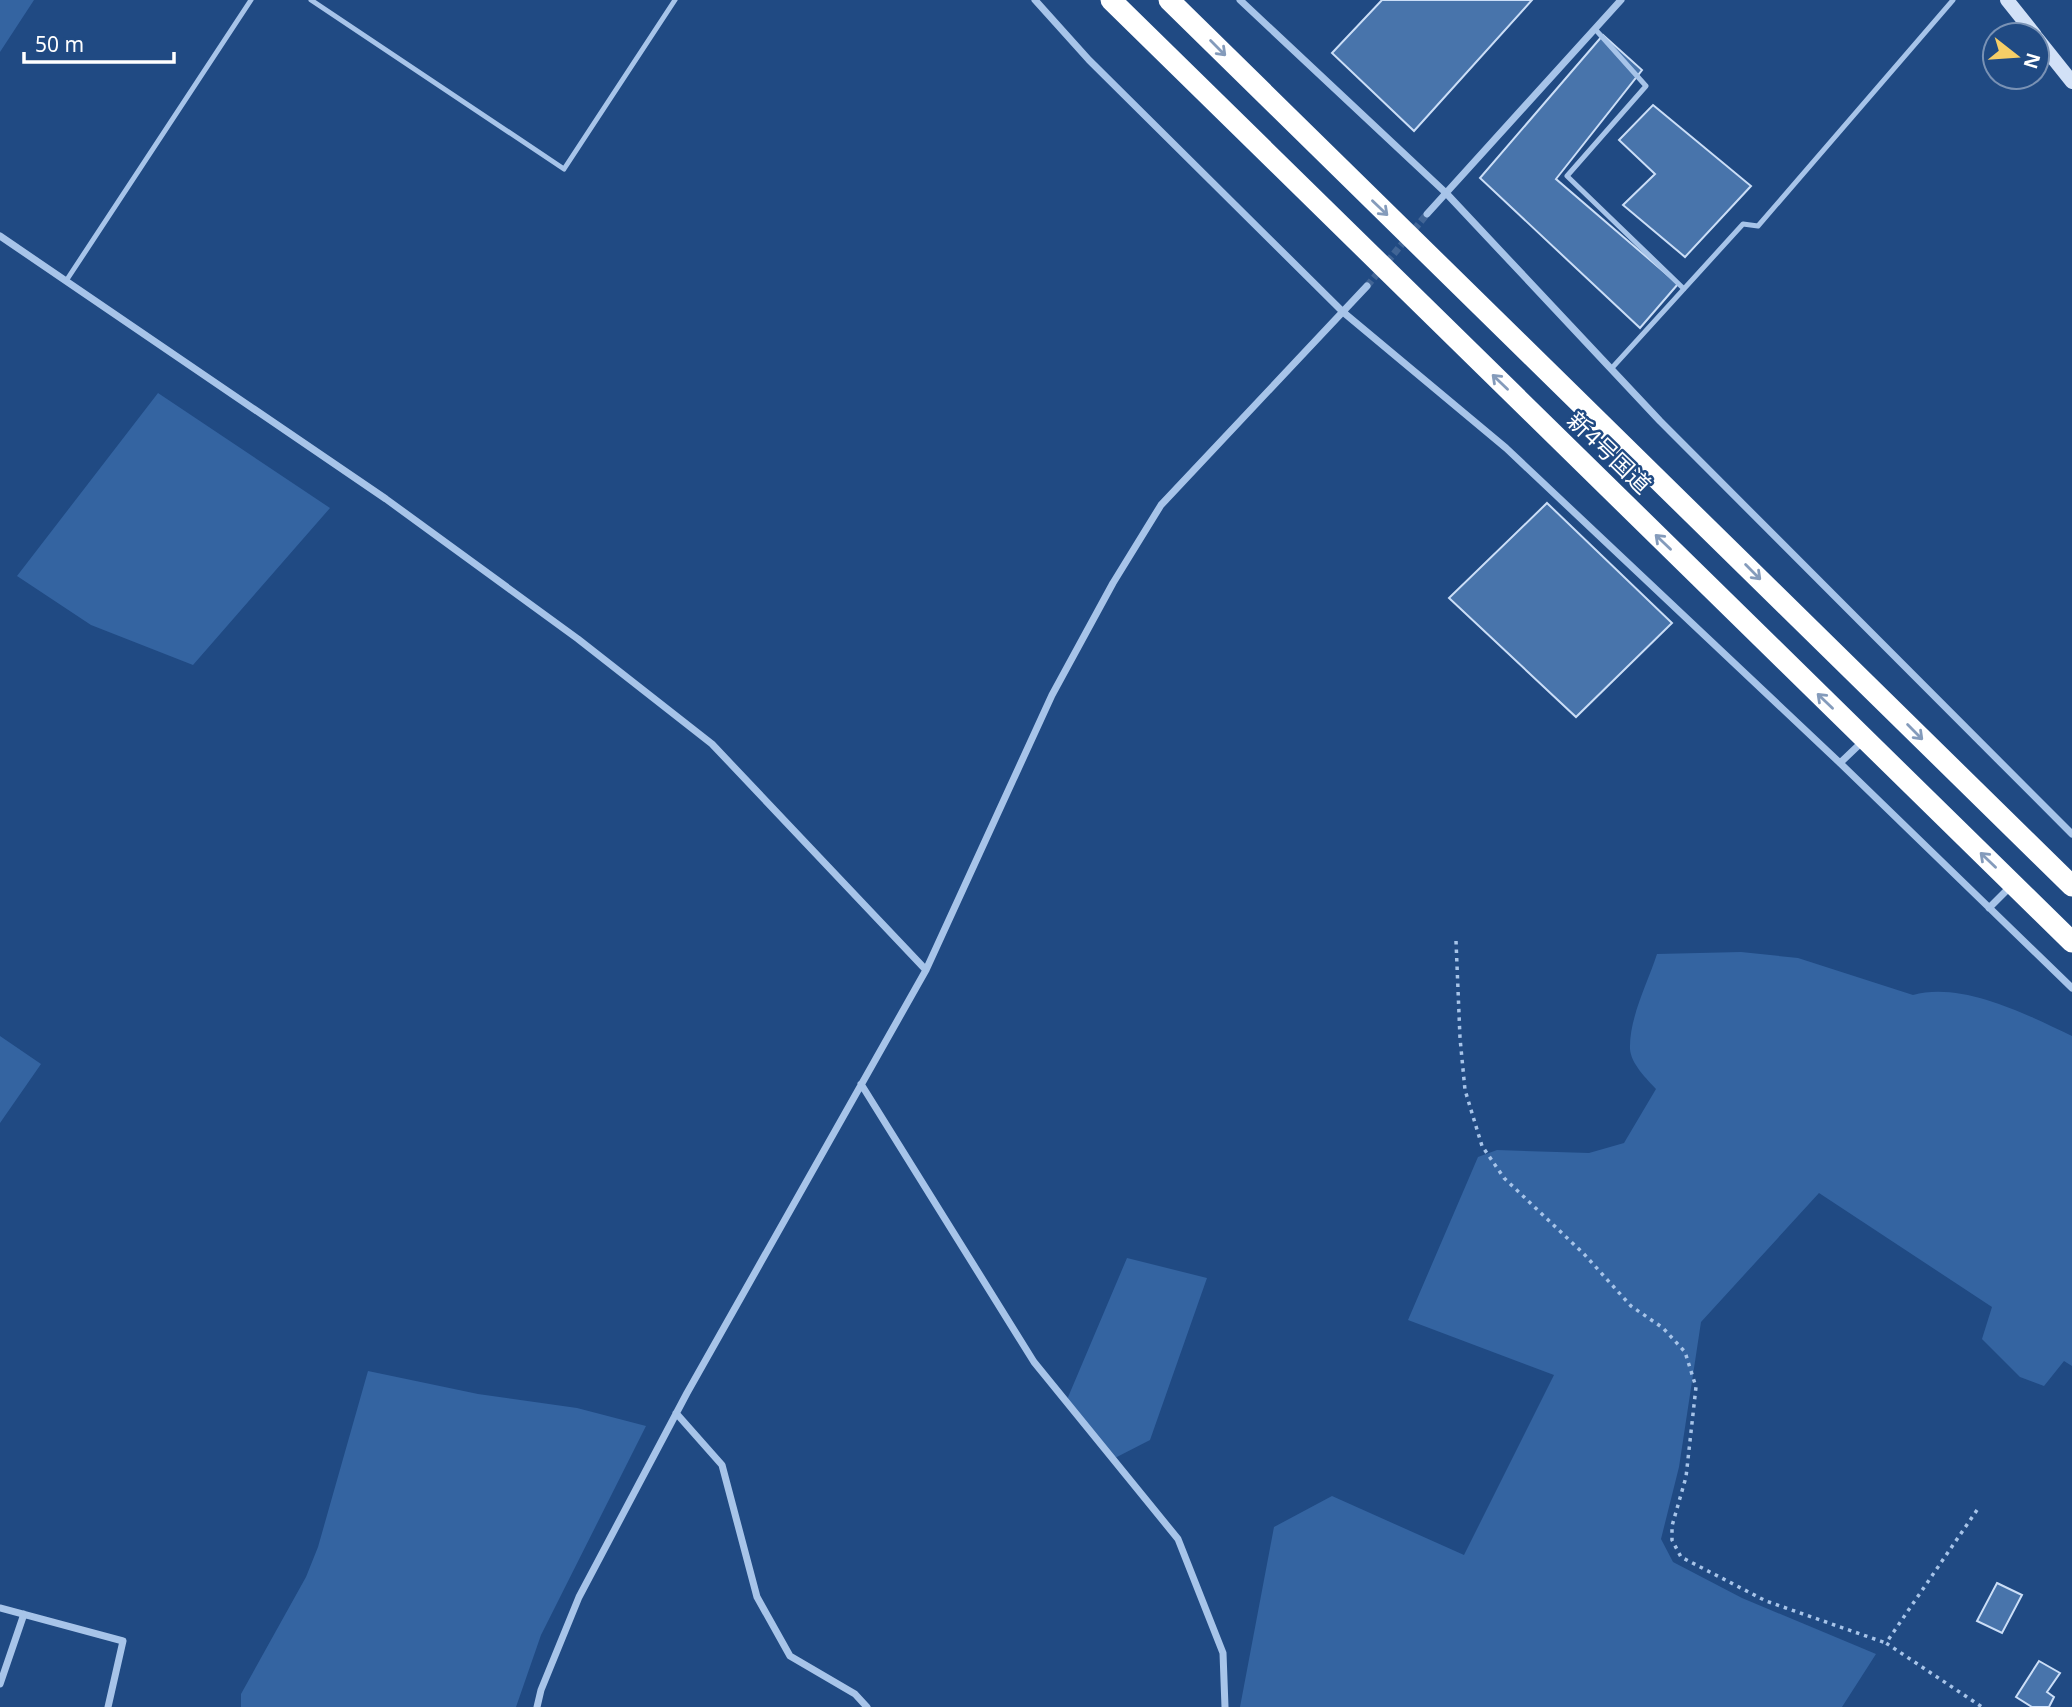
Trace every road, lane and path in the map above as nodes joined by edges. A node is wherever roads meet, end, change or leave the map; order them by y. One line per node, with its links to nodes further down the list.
1 (251, 0): 18 (lane)
2 (311, 0): 3 (lane)
3 (675, 0)
4 (1035, 0): 21 (street)
5 (1111, 0): 23 (highway, 新4号国道, one-way to 5)
6 (1169, 0): 27 (highway, 新4号国道, one-way to 27)
7 (1240, 0): 15 (street)
8 (1621, 0): 12 (street)
9 (1953, 0): 20 (lane)
10 (2007, 0): 11 (street)
11 (2023, 21)
12 (1595, 29): 15 (street); 20 (lane)
13 (2051, 56): 14 (street)
14 (2072, 82)
15 (1446, 193): 16 (street); 22 (street)
16 (1427, 214)
17 (0, 236): 18 (street)
18 (66, 281): 31 (street)
19 (1367, 286): 21 (street)
20 (1684, 289): 22 (lane)
21 (1342, 312): 24 (street); 31 (street)
22 (1611, 369): 25 (street)
23 (1864, 740): 24 (street); 26 (highway, 新4号国道, one-way to 23)
24 (1840, 763): 28 (street)
25 (2072, 834)
26 (2013, 884): 28 (street); 30 (highway, 新4号国道)
27 (2072, 886)
28 (1989, 908): 32 (street)
29 (1456, 942): 38 (path)
30 (2072, 942)
31 (926, 970): 33 (street)
32 (2072, 988)
33 (861, 1084): 34 (street); 43 (street)
34 (677, 1413): 41 (street); 42 (street)
35 (1977, 1510): 38 (path)
36 (0, 1608): 37 (street)
37 (23, 1614): 39 (street); 40 (street)
38 (1886, 1643): 44 (path)
39 (0, 1684)
40 (108, 1707)
41 (537, 1707)
42 (867, 1707)
43 (1225, 1707)
44 (1982, 1707)

